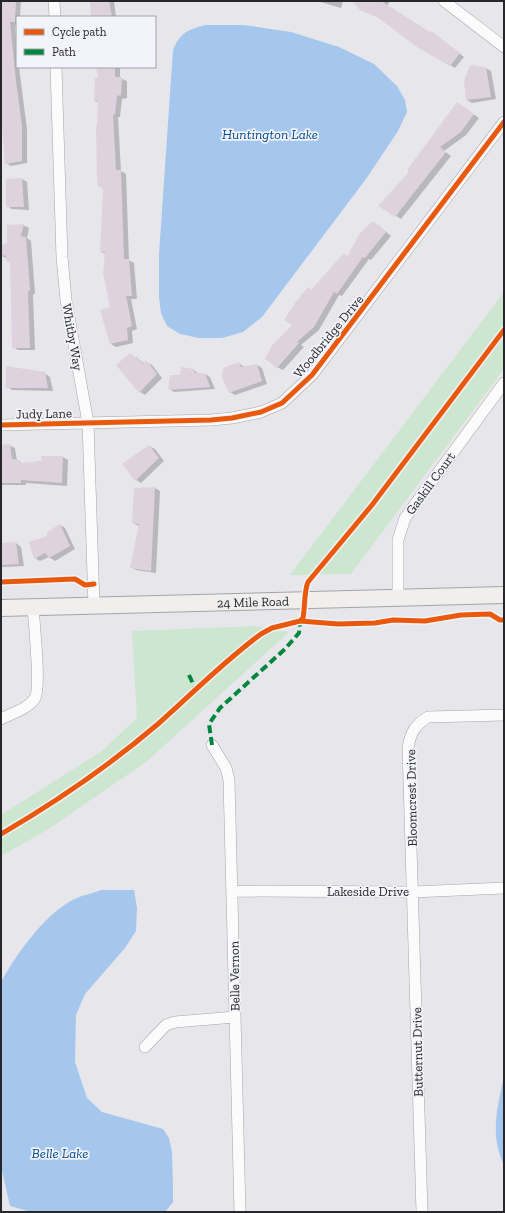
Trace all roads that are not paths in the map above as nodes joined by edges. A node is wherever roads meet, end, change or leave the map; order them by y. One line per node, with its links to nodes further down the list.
1 (54, 1): 3 (street)
2 (444, 1): 4 (street)
3 (55, 16)
4 (504, 47)
5 (56, 68): 8 (street, Whitby Way)
6 (504, 122): 8 (street, Woodbridge Drive)
7 (504, 383): 11 (street, Gaskill Court)
8 (88, 423): 9 (street, Judy Lane); 12 (street, Whitby Way)
9 (1, 425)
10 (504, 595): 11 (street, 24 Mile Road)
11 (398, 598): 12 (street, 24 Mile Road)
12 (94, 606): 13 (street, 24 Mile Road)
13 (33, 607): 14 (street, 24 Mile Road); 16 (street)
14 (1, 608)
15 (504, 715): 20 (street, Bloomcrest Drive)
16 (1, 719)
17 (212, 744): 19 (street, Belle Vernon)
18 (504, 888): 20 (street, Lakeside Drive)
19 (232, 891): 20 (street, Lakeside Drive); 21 (street, Belle Vernon)
20 (413, 892): 24 (street, Butternut Drive)
21 (235, 1017): 22 (street); 23 (street, Belle Vernon)
22 (145, 1046)
23 (240, 1212)
24 (422, 1212)

